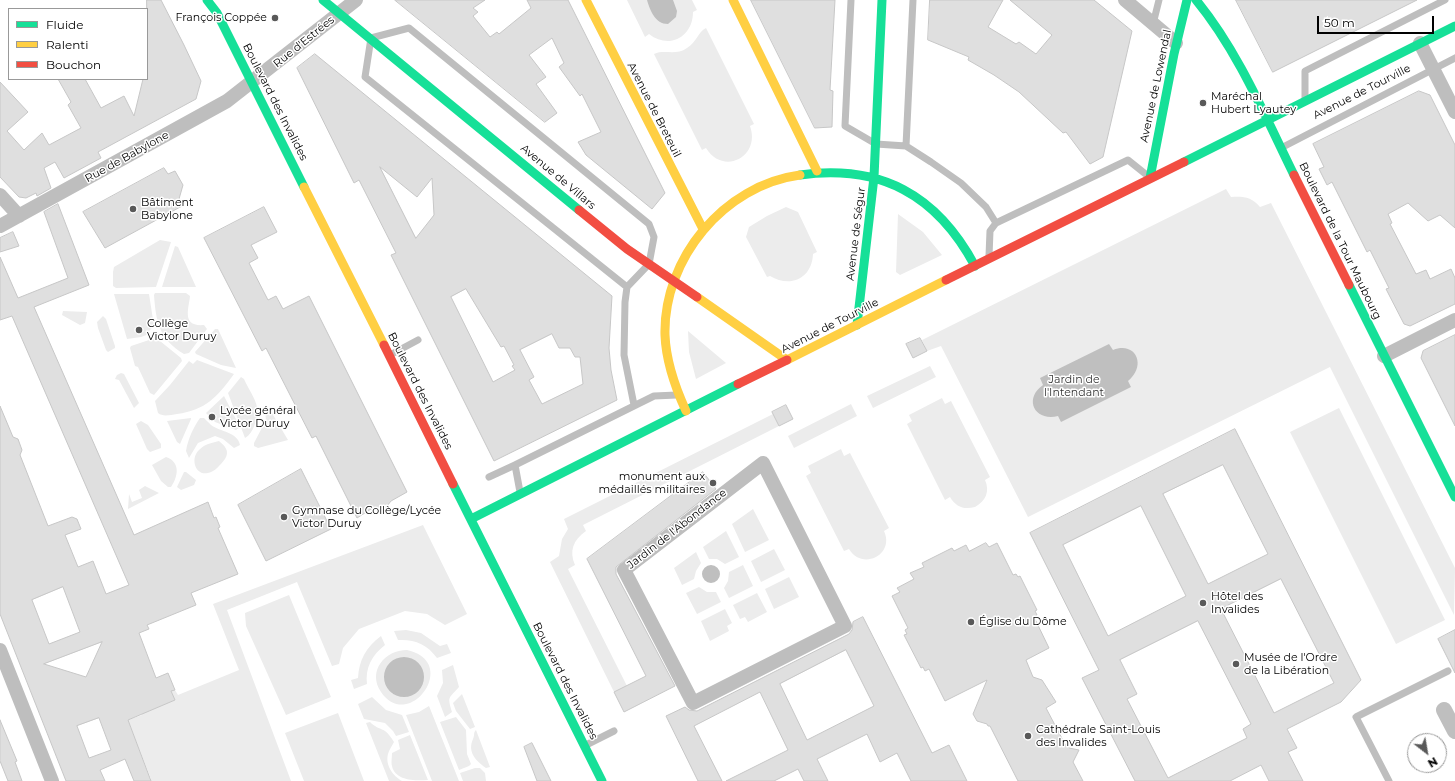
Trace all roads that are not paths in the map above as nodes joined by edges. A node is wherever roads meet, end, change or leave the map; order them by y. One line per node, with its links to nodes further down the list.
1 (207, 0): 15 (main road, Boulevard des Invalides)
2 (215, 0): 15 (main road, Boulevard des Invalides)
3 (324, 0): 16 (main road, Avenue de Villars)
4 (356, 0): 16 (street, Rue d'Estrées)
5 (586, 0): 38 (main road, Avenue de Breteuil)
6 (733, 0): 31 (main road)
7 (851, 0): 28 (lane)
8 (882, 0): 28 (main road, Avenue de Ségur)
9 (913, 0): 29 (lane)
10 (1125, 0): 17 (street)
11 (1159, 0): 17 (lane, Avenue de Lowendal)
12 (1187, 0): 20 (main road, Avenue de Lowendal)
13 (1196, 0): 27 (main road, Boulevard de la Tour Maubourg)
14 (1445, 0): 25 (lane, Avenue de Tourville)
15 (217, 12): 24 (main road, Boulevard des Invalides)
16 (340, 13): 19 (main road, Avenue de Villars); 24 (street, Rue d'Estrées)
17 (1153, 24): 20 (street)
18 (1455, 26): 21 (main road, Avenue de Tourville)
19 (371, 38): 40 (main road, Avenue de Villars); 40 (lane); 43 (lane)
20 (1176, 43): 33 (main road, Avenue de Lowendal)
21 (1420, 43): 23 (street); 25 (main road, Avenue de Tourville)
22 (1455, 58): 23 (lane, Avenue de Tourville)
23 (1434, 69): 26 (street); 30 (lane, Avenue de Tourville)
24 (252, 83): 35 (street, Rue de Babylone); 47 (main road, Boulevard des Invalides)
25 (1305, 101): 27 (main road, Avenue de Tourville)
26 (1455, 112)
27 (1267, 120): 30 (main road, Boulevard de la Tour Maubourg); 33 (main road, Avenue de Tourville)
28 (876, 144): 29 (lane); 32 (main road, Avenue de Ségur)
29 (906, 146): 36 (lane)
30 (1280, 148): 48 (main road, Boulevard de la Tour Maubourg)
31 (817, 171): 32 (main road); 38 (main road)
32 (874, 177): 41 (main road); 45 (main road, Avenue de Ségur)
33 (1150, 178): 36 (lane); 39 (main road, Avenue de Tourville)
34 (0, 195): 35 (street)
35 (19, 216): 37 (street, Rue de Babylone)
36 (996, 223): 39 (lane)
37 (0, 226)
38 (703, 229): 42 (main road)
39 (989, 259): 41 (main road, Avenue de Tourville)
40 (649, 264): 42 (main road, Avenue de Villars); 43 (lane)
41 (975, 266): 45 (main road, Avenue de Tourville)
42 (674, 282): 49 (main road, Avenue de Villars); 50 (main road)
43 (627, 287): 51 (lane)
44 (1455, 320): 48 (street)
45 (857, 325): 49 (main road, Avenue de Tourville)
46 (418, 340): 47 (lane)
47 (389, 356): 57 (main road, Boulevard des Invalides)
48 (1384, 356): 56 (main road, Boulevard de la Tour Maubourg)
49 (787, 360): 52 (main road, Avenue de Tourville)
50 (678, 395): 51 (lane); 52 (main road)
51 (634, 405): 53 (lane)
52 (686, 411): 55 (main road, Avenue de Tourville)
53 (515, 464): 54 (lane); 55 (lane)
54 (489, 477)
55 (520, 495): 57 (main road, Avenue de Tourville)
56 (1455, 497)
57 (471, 519): 63 (main road, Boulevard des Invalides)
58 (845, 626): 58 (street, Jardin de l'Abondance)
59 (0, 650): 60 (street)
60 (3, 664): 64 (street)
61 (1448, 671): 66 (lane)
62 (614, 731): 63 (lane)
63 (584, 746): 65 (main road, Boulevard des Invalides)
64 (52, 781)
65 (602, 781)
66 (1389, 781)

